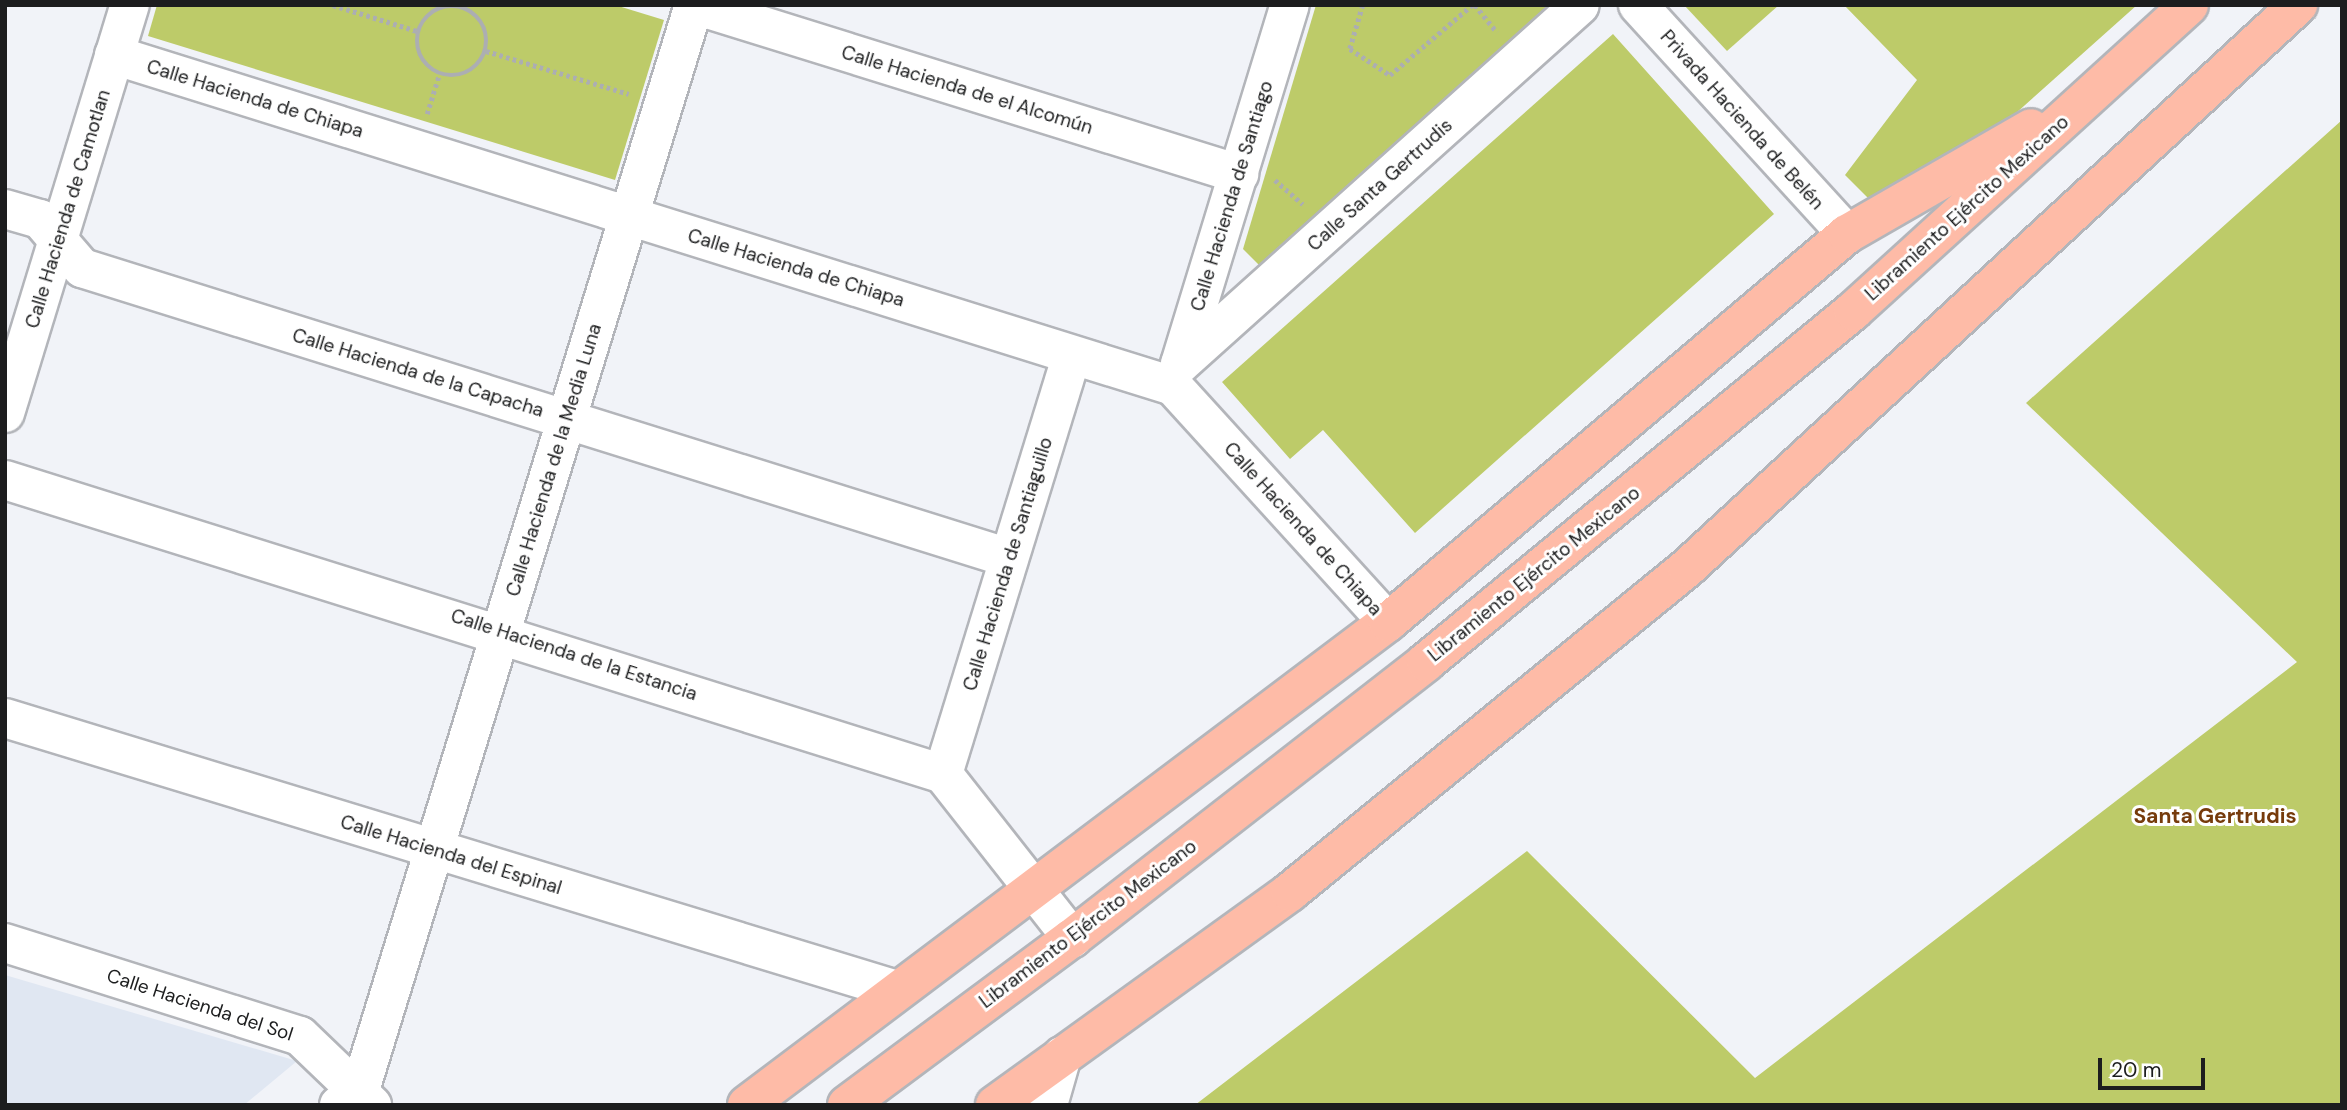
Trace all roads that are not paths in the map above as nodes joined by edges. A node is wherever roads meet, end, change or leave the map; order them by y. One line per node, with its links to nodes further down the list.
1 (130, 5): 8 (street, Calle Hacienda de Camotlan)
2 (695, 5): 10 (street, Calle Hacienda de el Alcomún); 12 (street, Calle Hacienda de la Media Luna)
3 (1290, 5): 10 (street, Calle Hacienda de Santiago)
4 (1580, 5): 16 (street, Calle Santa Gertrudis)
5 (1638, 5): 13 (street, Privada Hacienda de Belén)
6 (2189, 5): 9 (highway, Libramiento Ejército Mexicano)
7 (2298, 5): 30 (highway)
8 (114, 55): 12 (street, Calle Hacienda de Chiapa); 14 (street, Calle Hacienda de Camotlan)
9 (2096, 91): 13 (highway); 27 (highway, Libramiento Ejército Mexicano)
10 (1254, 174): 16 (street, Calle Hacienda de Santiago)
11 (5, 209): 14 (street, Calle Hacienda de la Capacha)
12 (629, 216): 15 (street, Calle Hacienda de Chiapa); 18 (street, Calle Hacienda de la Media Luna)
13 (1847, 234): 21 (highway)
14 (59, 241): 17 (street, Calle Hacienda de Camotlan); 18 (street, Calle Hacienda de la Capacha)
15 (1072, 355): 16 (street, Calle Hacienda de Chiapa); 20 (street, Calle Hacienda de Santiaguillo)
16 (1177, 375): 21 (street, Calle Hacienda de Chiapa)
17 (5, 413)
18 (566, 420): 20 (street, Calle Hacienda de la Capacha); 22 (street, Calle Hacienda de la Media Luna)
19 (5, 480): 22 (street, Calle Hacienda de la Estancia)
20 (1009, 558): 24 (street, Calle Hacienda de Santiaguillo)
21 (1388, 622): 26 (highway)
22 (502, 632): 24 (street, Calle Hacienda de la Estancia); 25 (street, Calle Hacienda de la Media Luna)
23 (5, 719): 25 (street, Calle Hacienda del Espinal)
24 (943, 774): 26 (street)
25 (434, 850): 29 (street, Calle Hacienda del Espinal); 31 (street, Calle Hacienda de la Media Luna)
26 (1035, 890): 27 (street); 29 (highway)
27 (1072, 938): 33 (highway, Libramiento Ejército Mexicano)
28 (5, 943): 31 (street, Calle Hacienda del Sol)
29 (897, 990): 32 (highway)
30 (1062, 1056): 34 (highway); 35 (street)
31 (357, 1100)
32 (747, 1105)
33 (847, 1105)
34 (995, 1105)
35 (1048, 1105)

